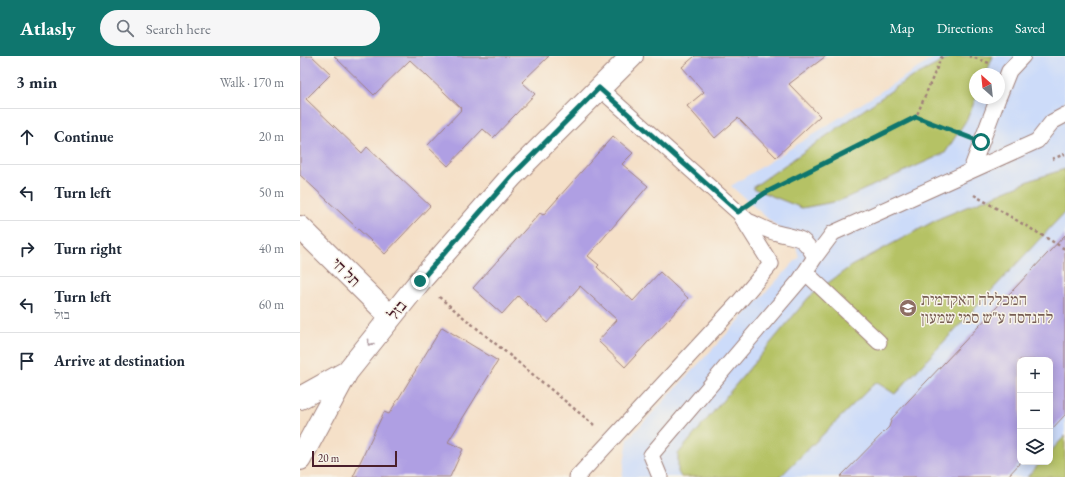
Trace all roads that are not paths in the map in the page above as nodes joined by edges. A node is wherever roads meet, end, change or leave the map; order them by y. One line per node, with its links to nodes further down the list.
1 (632, 56): 4 (street, בזל)
2 (1023, 56): 3 (lane)
3 (1005, 80)
4 (599, 88): 8 (lane); 12 (street, בזל)
5 (995, 104): 7 (lane)
6 (1065, 115): 7 (lane)
7 (971, 170): 10 (lane)
8 (738, 212): 10 (lane); 17 (lane)
9 (300, 227): 12 (street, תל חי)
10 (815, 257): 11 (lane)
11 (805, 272): 13 (lane); 18 (lane)
12 (391, 317): 14 (street, בזל, one-way to 14)
13 (879, 342)
14 (347, 372): 15 (street); 16 (street, בזל)
15 (300, 398)
16 (300, 460)
17 (577, 477)
18 (660, 477)

